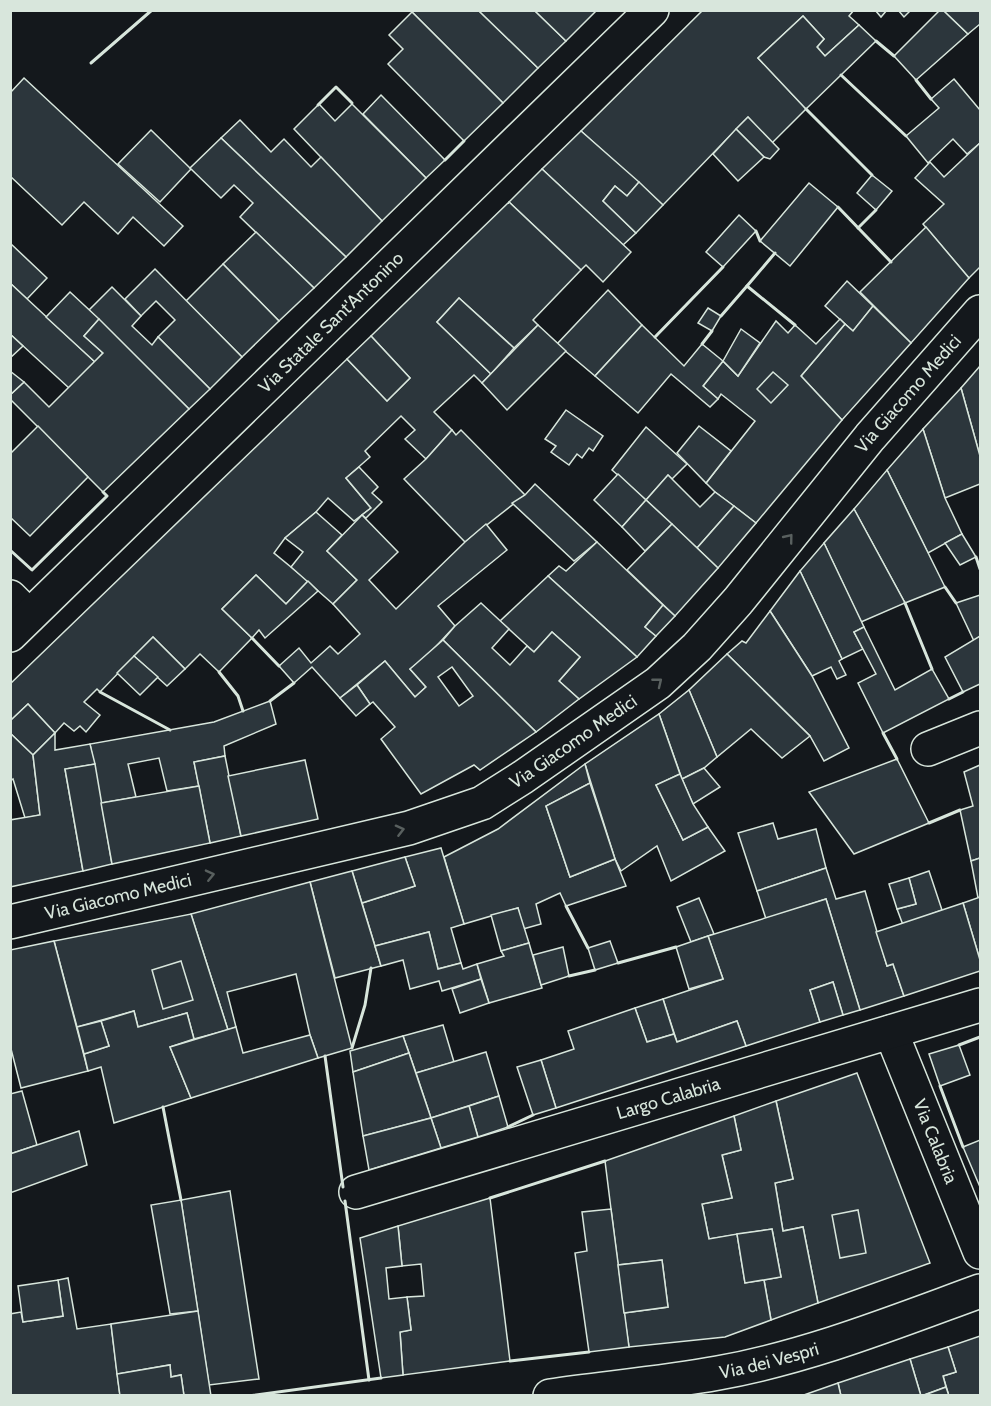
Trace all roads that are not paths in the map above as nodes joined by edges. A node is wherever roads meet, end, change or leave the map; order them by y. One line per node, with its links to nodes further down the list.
1 (652, 10): 3 (street, Via Statale Sant'Antonino)
2 (981, 312): 6 (street, Via Giacomo Medici, one-way to 2)
3 (17, 616)
4 (981, 728): 5 (street)
5 (928, 749)
6 (10, 922)
7 (981, 1005): 8 (street, Largo Calabria)
8 (891, 1032): 9 (street, Largo Calabria); 10 (street, Via Calabria)
9 (356, 1192)
10 (981, 1252)
11 (981, 1291): 12 (street, Via dei Vespri)
12 (550, 1395)

